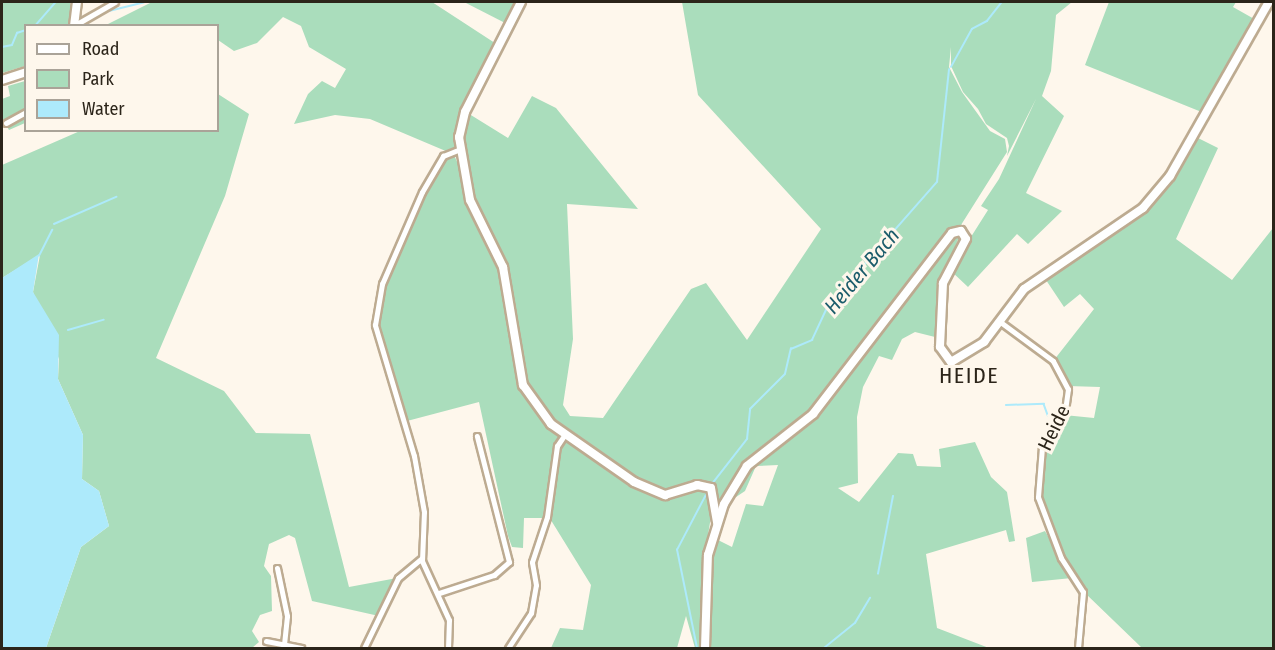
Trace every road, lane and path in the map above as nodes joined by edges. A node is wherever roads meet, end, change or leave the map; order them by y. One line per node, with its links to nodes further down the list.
1 (77, 2): 5 (main road)
2 (115, 2): 6 (street)
3 (521, 2): 11 (main road)
4 (1269, 2): 12 (main road)
5 (75, 24)
6 (77, 24)
7 (24, 73): 8 (main road)
8 (2, 80)
9 (24, 113): 10 (street)
10 (6, 123)
11 (460, 149): 13 (main road); 16 (street)
12 (999, 321): 15 (main road); 26 (street, Heide)
13 (565, 434): 15 (main road); 24 (street)
14 (477, 436): 18 (street)
15 (717, 522): 25 (main road)
16 (422, 558): 18 (street); 22 (street)
17 (277, 568): 20 (street)
18 (439, 594): 23 (street)
19 (266, 641): 20 (street)
20 (284, 643): 21 (street)
21 (301, 648)
22 (364, 648)
23 (448, 648)
24 (508, 648)
25 (705, 648)
26 (1078, 648)

